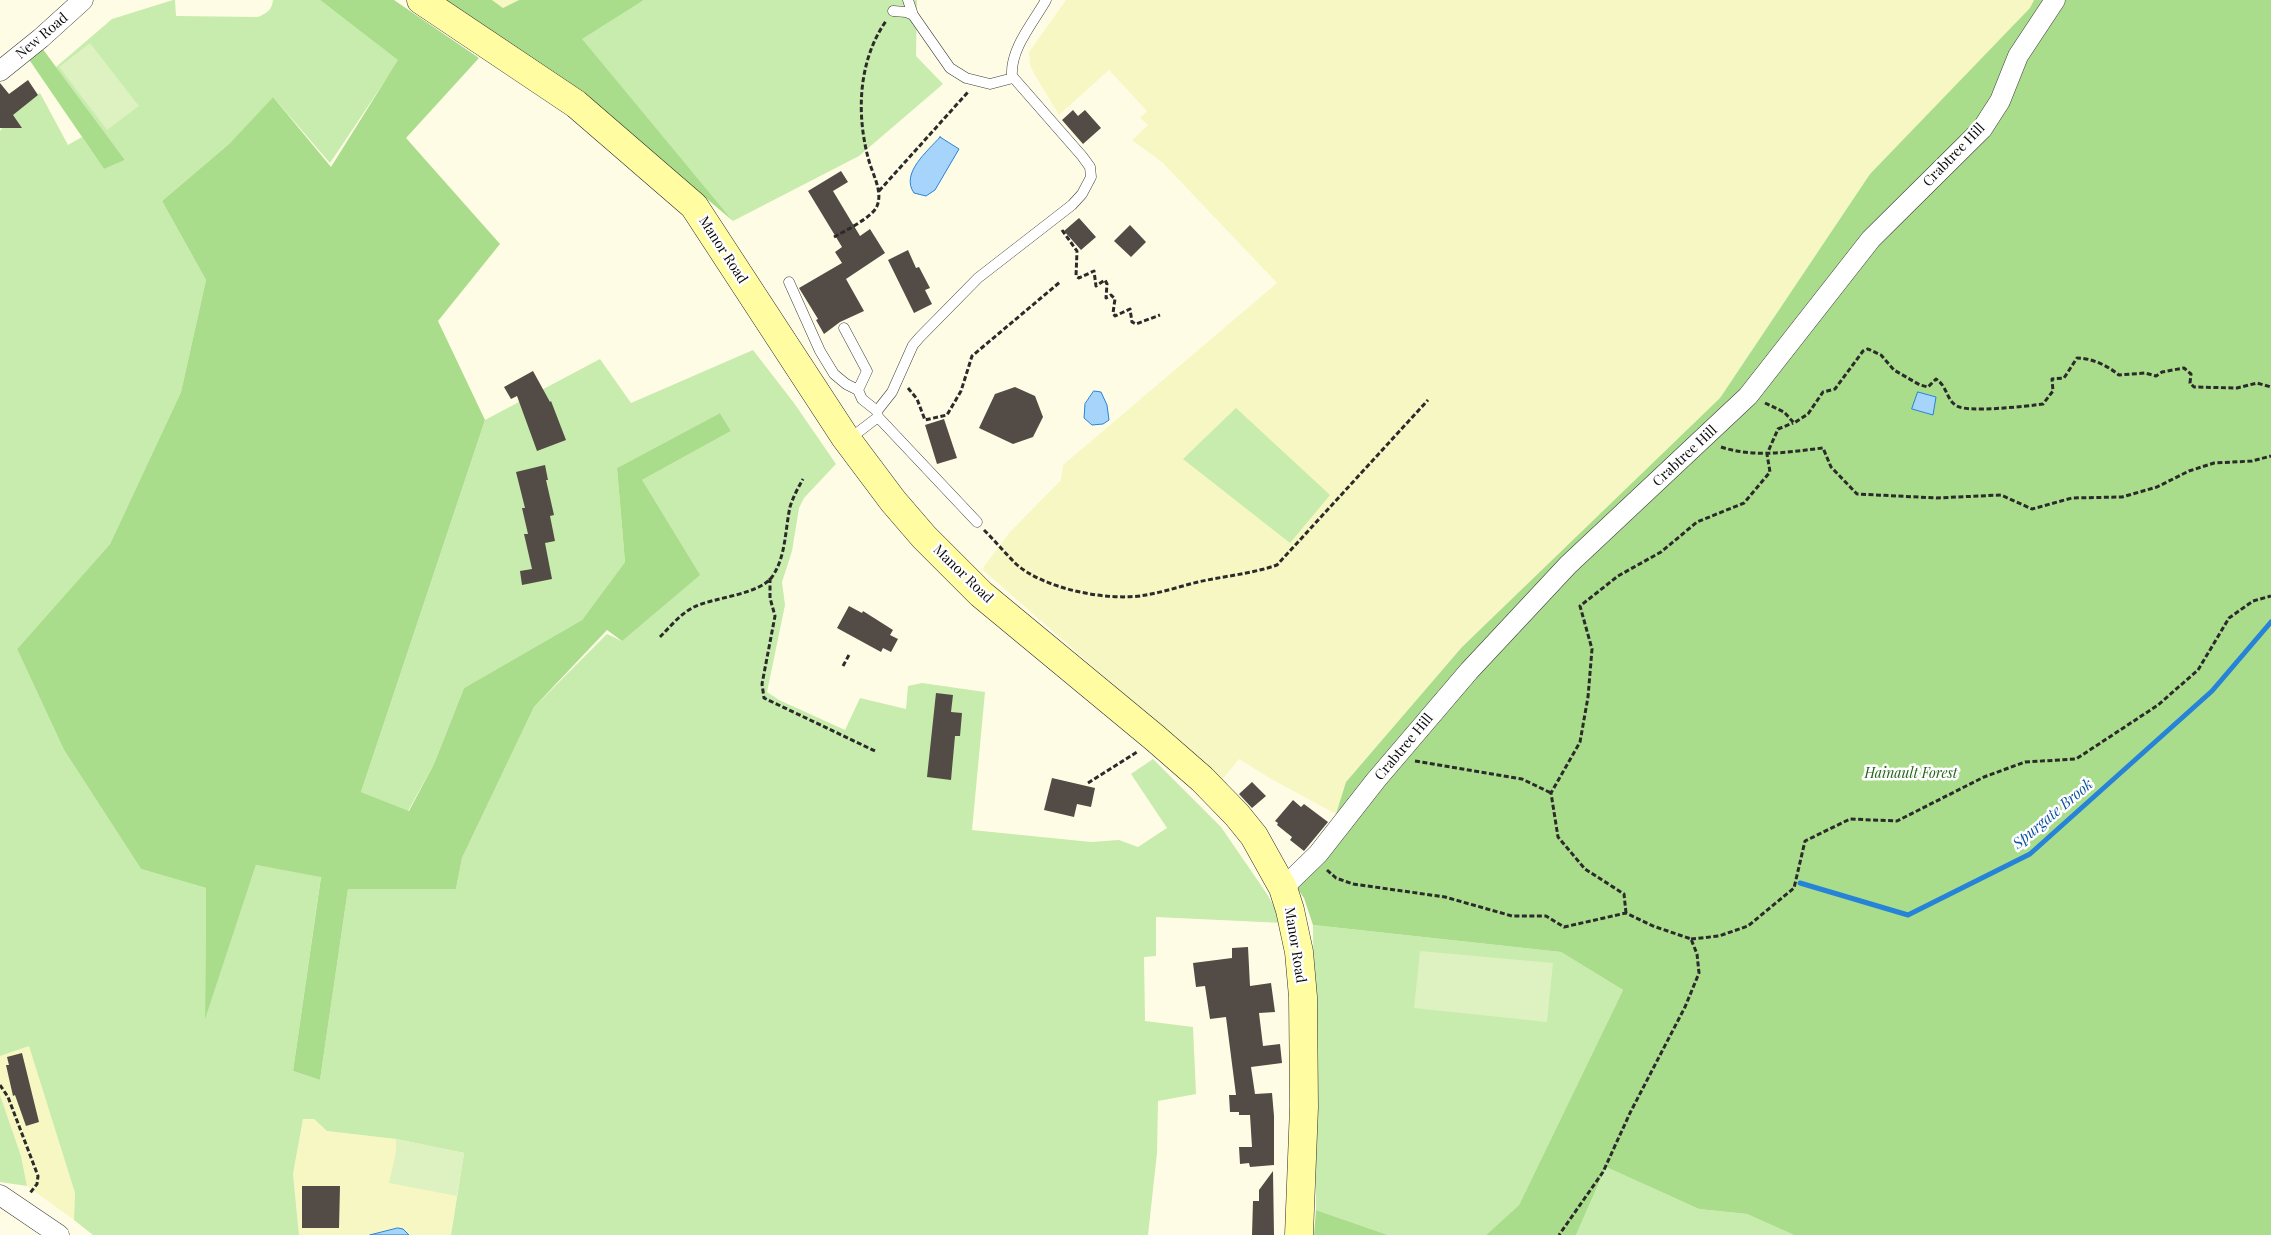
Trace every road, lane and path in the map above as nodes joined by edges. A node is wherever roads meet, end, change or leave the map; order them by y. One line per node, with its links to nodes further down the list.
1 (84, 0): 8 (street, New Road)
2 (421, 0): 26 (street, Manor Road)
3 (908, 0): 7 (lane)
4 (1046, 0): 9 (lane)
5 (2055, 0): 21 (street, Crabtree Hill)
6 (894, 11): 7 (lane); 11 (path)
7 (913, 15): 10 (lane)
8 (0, 71)
9 (1013, 78): 10 (lane); 18 (lane)
10 (990, 84): 11 (path)
11 (879, 192): 13 (path)
12 (1068, 225): 16 (path)
13 (834, 237)
14 (789, 282): 20 (lane)
15 (1060, 282): 18 (path)
16 (1160, 315)
17 (844, 328): 20 (lane)
18 (895, 385): 23 (lane)
19 (2271, 387): 24 (path)
20 (858, 390): 23 (lane)
21 (1748, 396): 24 (path); 25 (street, Crabtree Hill)
22 (1428, 400): 30 (path)
23 (877, 414): 26 (lane); 30 (lane)
24 (1794, 423): 27 (path)
25 (1701, 440): 27 (path); 38 (street, Crabtree Hill)
26 (848, 441): 36 (street, Manor Road)
27 (1767, 454): 28 (path); 40 (path)
28 (2271, 456)
29 (803, 479): 31 (path)
30 (977, 522)
31 (770, 578): 33 (path); 37 (path)
32 (2271, 596): 44 (path)
33 (660, 637)
34 (850, 653): 35 (path)
35 (843, 666)
36 (1155, 738): 39 (path); 42 (street, Manor Road)
37 (875, 750)
38 (1394, 759): 40 (path); 41 (street, Crabtree Hill)
39 (1088, 783)
40 (1551, 793): 43 (path)
41 (1318, 854): 42 (street, Crabtree Hill); 43 (path)
42 (1283, 888): 49 (street, Manor Road)
43 (1626, 913): 44 (path)
44 (1691, 939): 50 (path)
45 (0, 1085): 47 (path)
46 (0, 1196): 47 (street)
47 (19, 1209): 48 (street)
48 (59, 1235)
49 (1299, 1235)
50 (1559, 1235)

